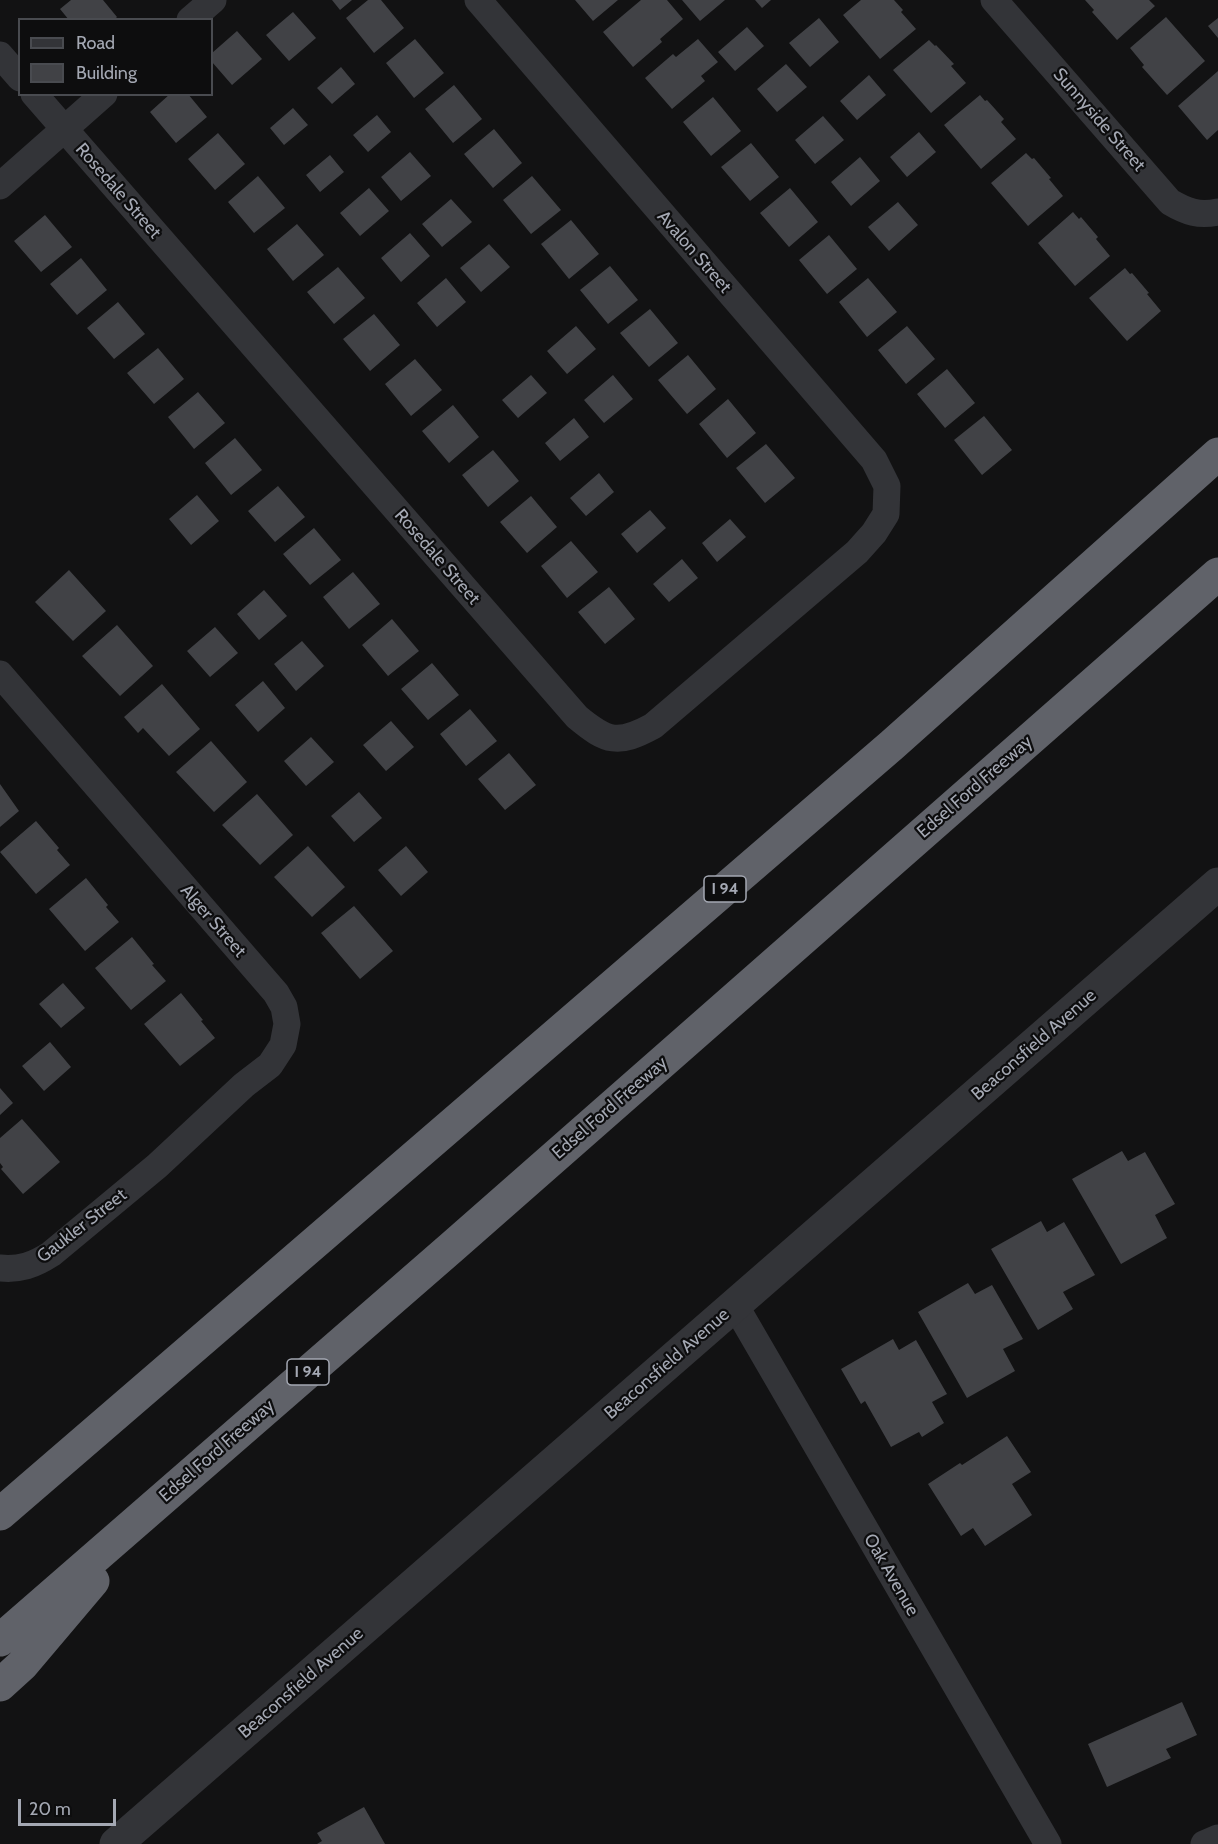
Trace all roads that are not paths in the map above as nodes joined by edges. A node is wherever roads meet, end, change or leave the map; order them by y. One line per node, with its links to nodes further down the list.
1 (213, 0): 4 (street)
2 (478, 0): 13 (street, Avalon Street)
3 (994, 0): 11 (street, Sunnyside Street)
4 (192, 18)
5 (0, 55): 6 (street)
6 (18, 76)
7 (36, 96): 9 (street, Rosedale Street)
8 (102, 96): 9 (street)
9 (64, 130): 10 (street); 13 (street, Rosedale Street)
10 (0, 186)
11 (1218, 212)
12 (1218, 454): 21 (highway, I 94)
13 (886, 514)
14 (1218, 574): 20 (highway, Edsel Ford Freeway / I 94)
15 (0, 674): 17 (street, Alger Street)
16 (1218, 884): 19 (street, Beaconsfield Avenue)
17 (157, 1166): 18 (street, Gaukler Street)
18 (0, 1268)
19 (735, 1305): 25 (street, Beaconsfield Avenue); 26 (street, Oak Avenue)
20 (164, 1497): 22 (highway, Edsel Ford Freeway / I 94); 23 (highway)
21 (6, 1508)
22 (0, 1640)
23 (0, 1685)
24 (1218, 1838): 27 (street)
25 (116, 1844)
26 (1048, 1844)
27 (1204, 1844)

